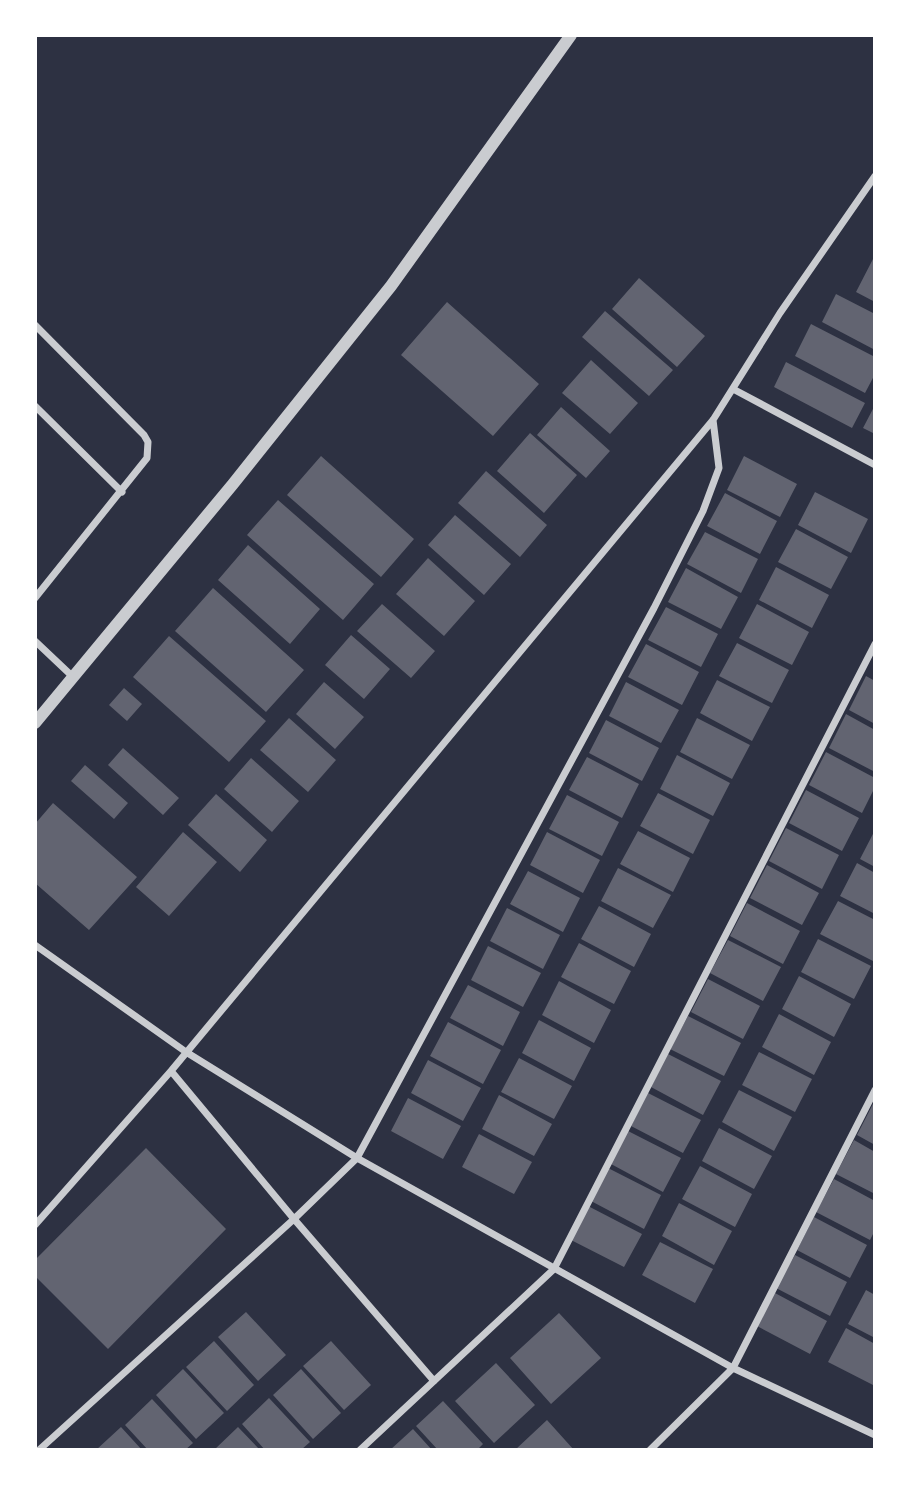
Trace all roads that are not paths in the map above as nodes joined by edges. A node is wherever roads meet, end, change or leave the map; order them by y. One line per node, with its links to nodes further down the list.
1 (570, 35): 12 (street)
2 (875, 176): 4 (street)
3 (35, 325): 8 (street)
4 (733, 389): 6 (street); 7 (street)
5 (35, 407): 8 (street)
6 (713, 420): 15 (street); 18 (street)
7 (875, 465)
8 (122, 492): 9 (street)
9 (35, 598)
10 (35, 640): 12 (street)
11 (875, 644): 21 (street)
12 (72, 676): 13 (street)
13 (35, 723)
14 (35, 945): 15 (street)
15 (186, 1052): 16 (street); 18 (street)
16 (171, 1071): 19 (street); 20 (street)
17 (875, 1090): 22 (street)
18 (357, 1158): 19 (street); 21 (street)
19 (294, 1219): 23 (street); 25 (street)
20 (35, 1225)
21 (554, 1269): 22 (street); 23 (street)
22 (733, 1368): 24 (street); 27 (street)
23 (435, 1381): 26 (street)
24 (875, 1435)
25 (39, 1450)
26 (359, 1450)
27 (650, 1450)

